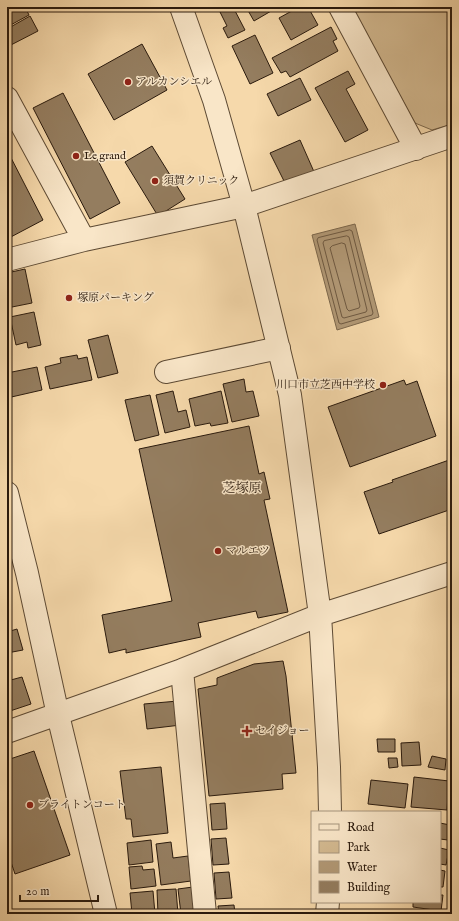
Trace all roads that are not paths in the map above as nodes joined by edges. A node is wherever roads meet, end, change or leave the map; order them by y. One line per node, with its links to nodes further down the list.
1 (181, 7): 6 (street)
2 (340, 7): 5 (street)
3 (7, 98): 7 (street)
4 (452, 136): 5 (street)
5 (416, 149): 6 (street)
6 (244, 206): 7 (street); 9 (street)
7 (84, 240): 8 (street)
8 (7, 260)
9 (279, 348): 10 (street); 13 (street)
10 (166, 372)
11 (7, 493): 15 (street)
12 (452, 573): 13 (street)
13 (320, 615): 14 (street); 17 (street)
14 (182, 670): 15 (street); 20 (street)
15 (58, 715): 16 (street); 19 (street)
16 (7, 732)
17 (330, 811)
18 (328, 903): 21 (street)
19 (106, 914)
20 (205, 914)
21 (327, 914)

